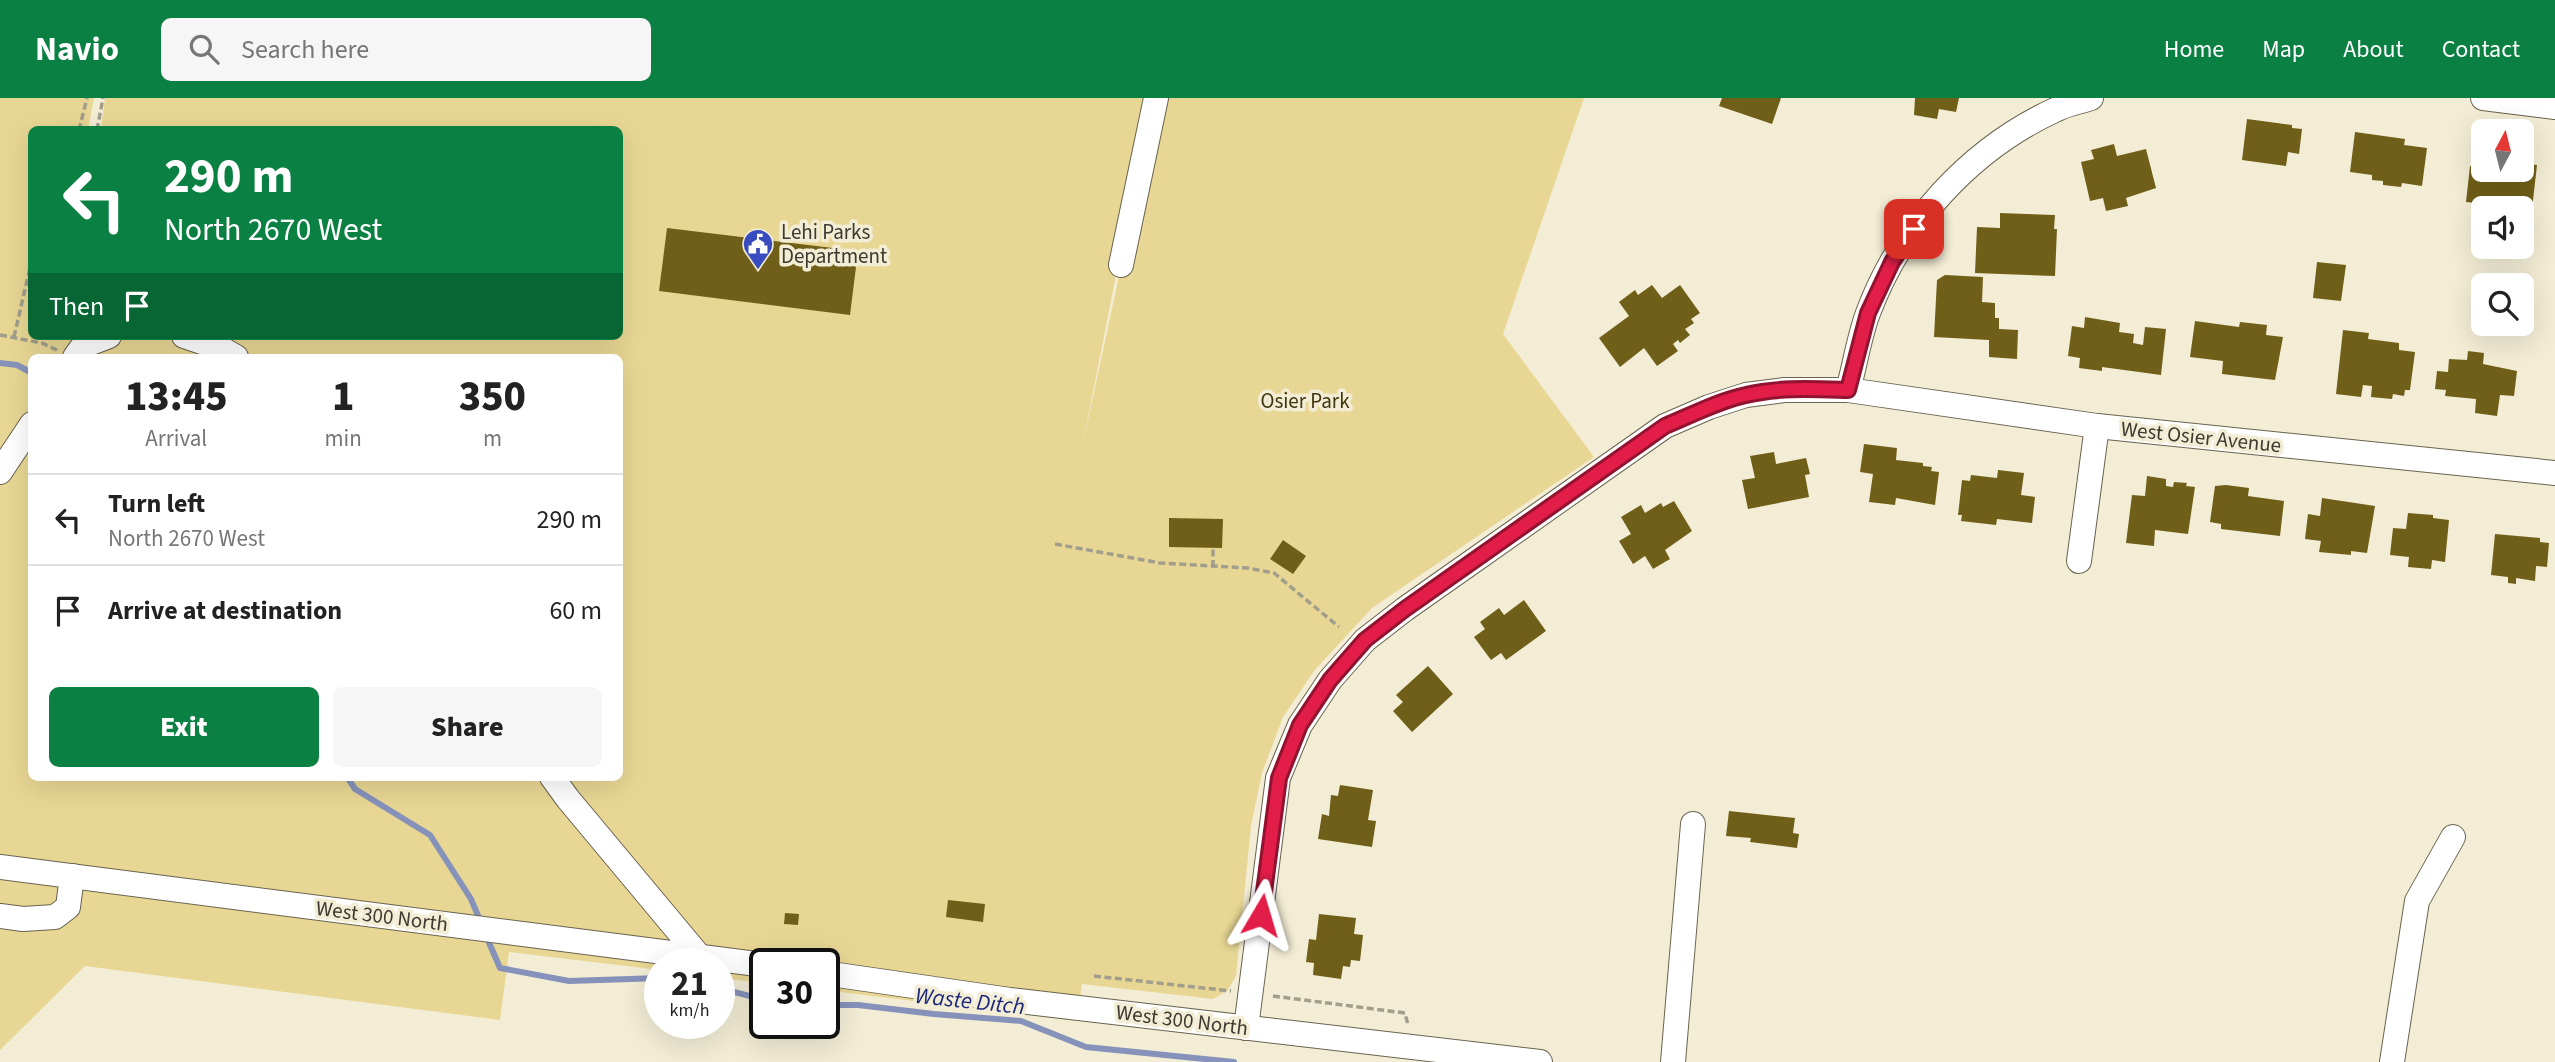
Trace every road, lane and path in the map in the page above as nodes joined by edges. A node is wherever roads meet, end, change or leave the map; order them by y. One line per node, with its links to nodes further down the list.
1 (87, 98): 8 (path)
2 (103, 98): 9 (path)
3 (1156, 98): 10 (street)
4 (2091, 98): 6 (street)
5 (2483, 98): 7 (street)
6 (2053, 103): 21 (street)
7 (2555, 107)
8 (80, 126)
9 (98, 126)
10 (1121, 265)
11 (28, 277): 13 (path)
12 (0, 335): 13 (path)
13 (14, 337): 15 (path)
14 (28, 340): 18 (path)
15 (28, 340)
16 (99, 340): 19 (street)
17 (196, 340): 20 (street)
18 (67, 354)
19 (71, 354)
20 (230, 354)
21 (1848, 390): 22 (street, West Osier Avenue); 44 (street, West Osier Avenue)
22 (2097, 426): 25 (street, West Osier Avenue); 28 (street)
23 (28, 430): 24 (street)
24 (0, 472)
25 (2555, 473)
26 (1055, 544): 29 (path)
27 (1213, 548): 29 (path)
28 (2079, 561)
29 (1213, 567): 30 (path)
30 (1339, 627)
31 (555, 781): 37 (street)
32 (1693, 824): 47 (street)
33 (2454, 837): 48 (street)
34 (4, 874): 35 (street, West 300 North)
35 (72, 876): 36 (street); 38 (street, West 300 North)
36 (0, 916)
37 (692, 948)
38 (644, 949)
39 (840, 976): 44 (street, West 300 North)
40 (1094, 976): 41 (path)
41 (1227, 991)
42 (1276, 997): 43 (path)
43 (1405, 1013)
44 (1246, 1028): 45 (street, West 300 North)
45 (1397, 1054): 46 (street, West 300 North)
46 (1540, 1062)
47 (1673, 1062)
48 (2392, 1062)

